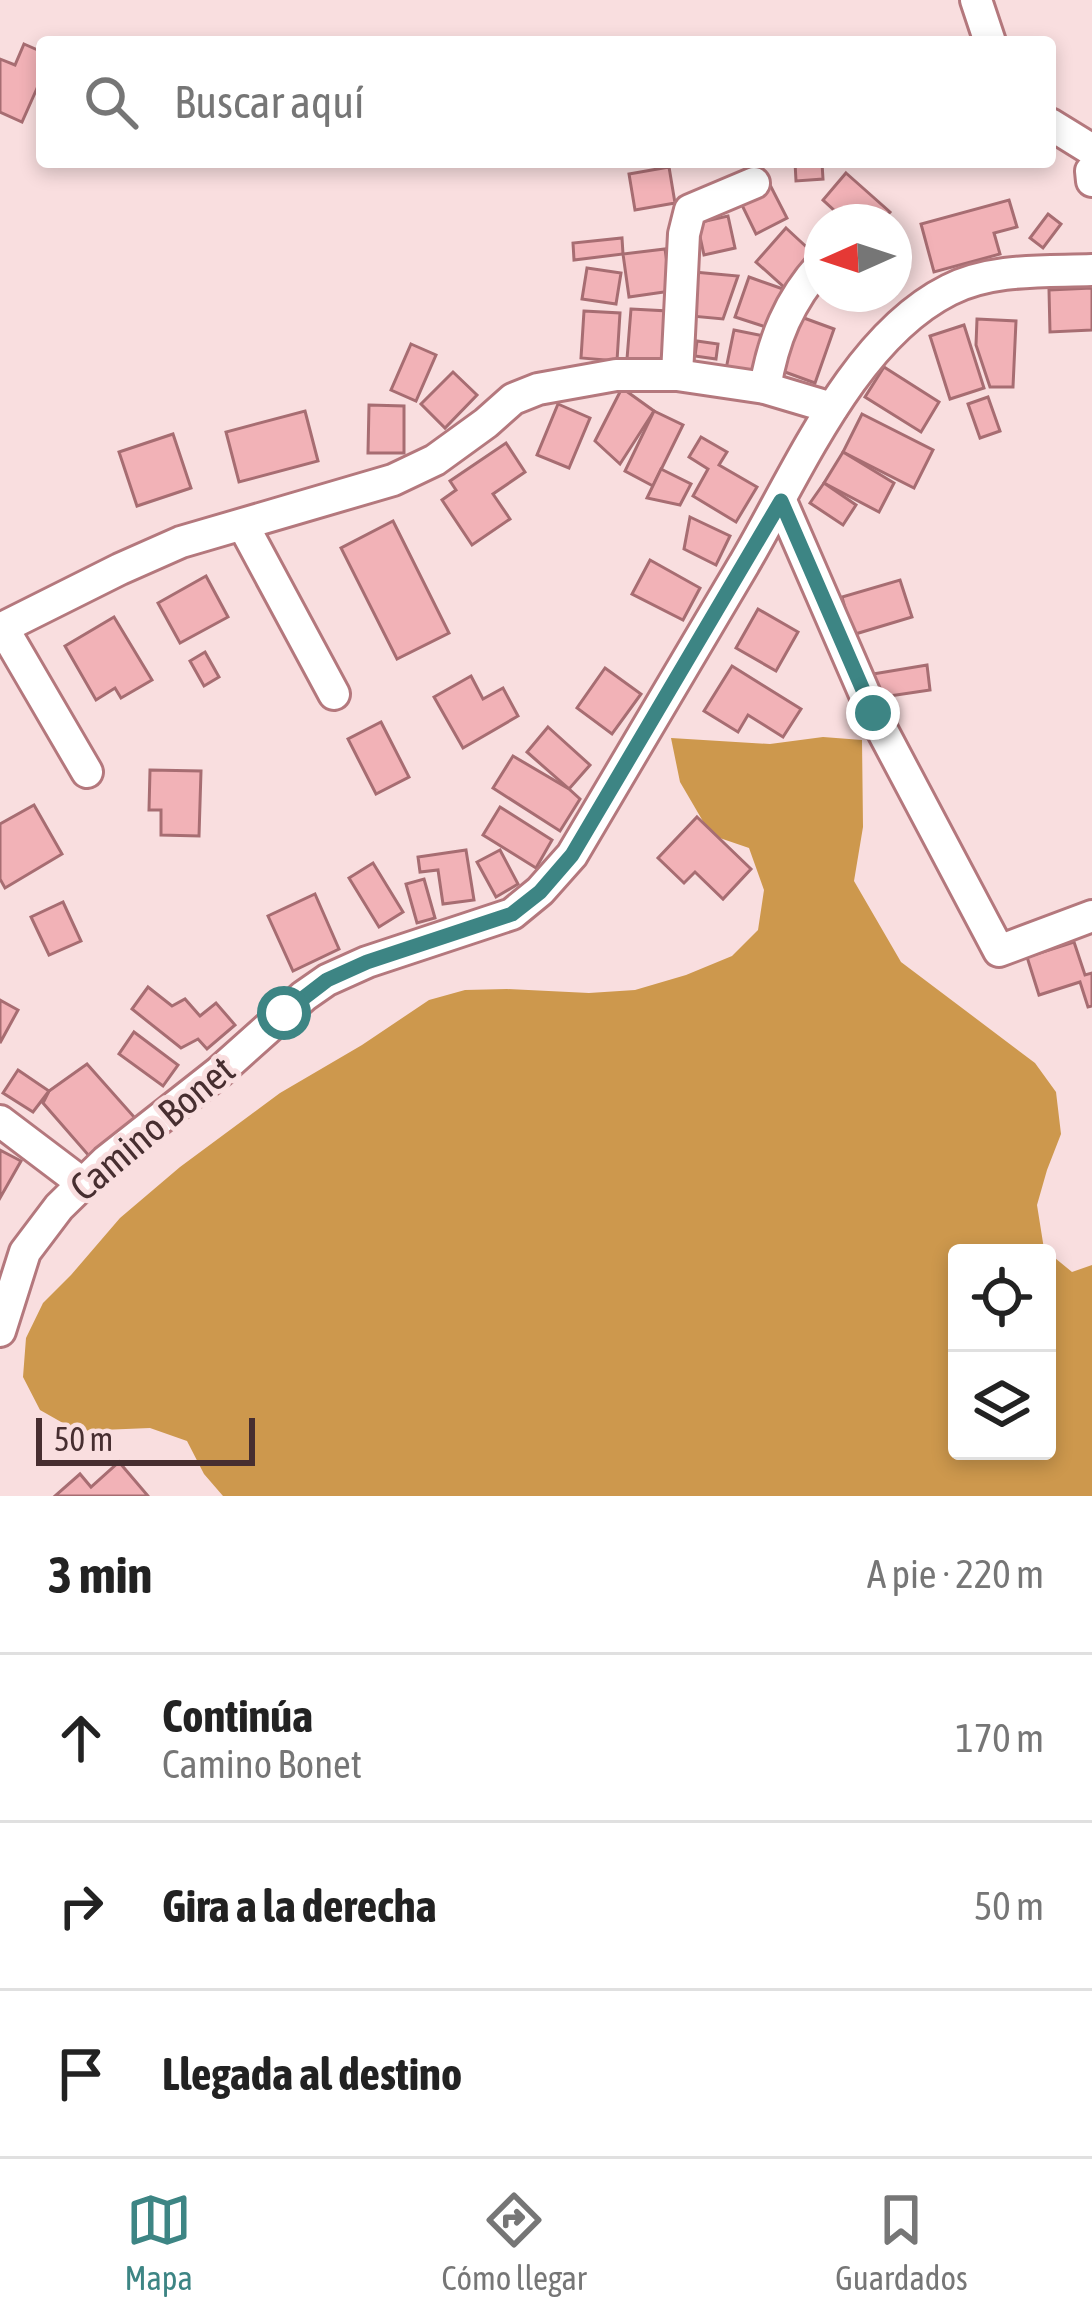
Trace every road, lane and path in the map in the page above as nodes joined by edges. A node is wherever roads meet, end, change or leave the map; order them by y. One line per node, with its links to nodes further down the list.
1 (976, 0): 2 (street)
2 (988, 36)
3 (1056, 128): 4 (street)
4 (1092, 150)
5 (1091, 171): 6 (street)
6 (1092, 181)
7 (754, 183): 10 (street)
8 (1092, 270): 12 (street, Camino Bonet)
9 (804, 284): 11 (street)
10 (676, 375): 11 (street); 14 (street)
11 (765, 388): 12 (street)
12 (832, 408): 13 (street, Camino Bonet)
13 (781, 501): 18 (street); 20 (street, Camino Bonet)
14 (243, 526): 15 (street); 16 (street)
15 (1, 629): 17 (street)
16 (334, 694)
17 (87, 772)
18 (1092, 916)
19 (0, 1121): 20 (street)
20 (82, 1183): 21 (street, Camino Bonet)
21 (0, 1331)

